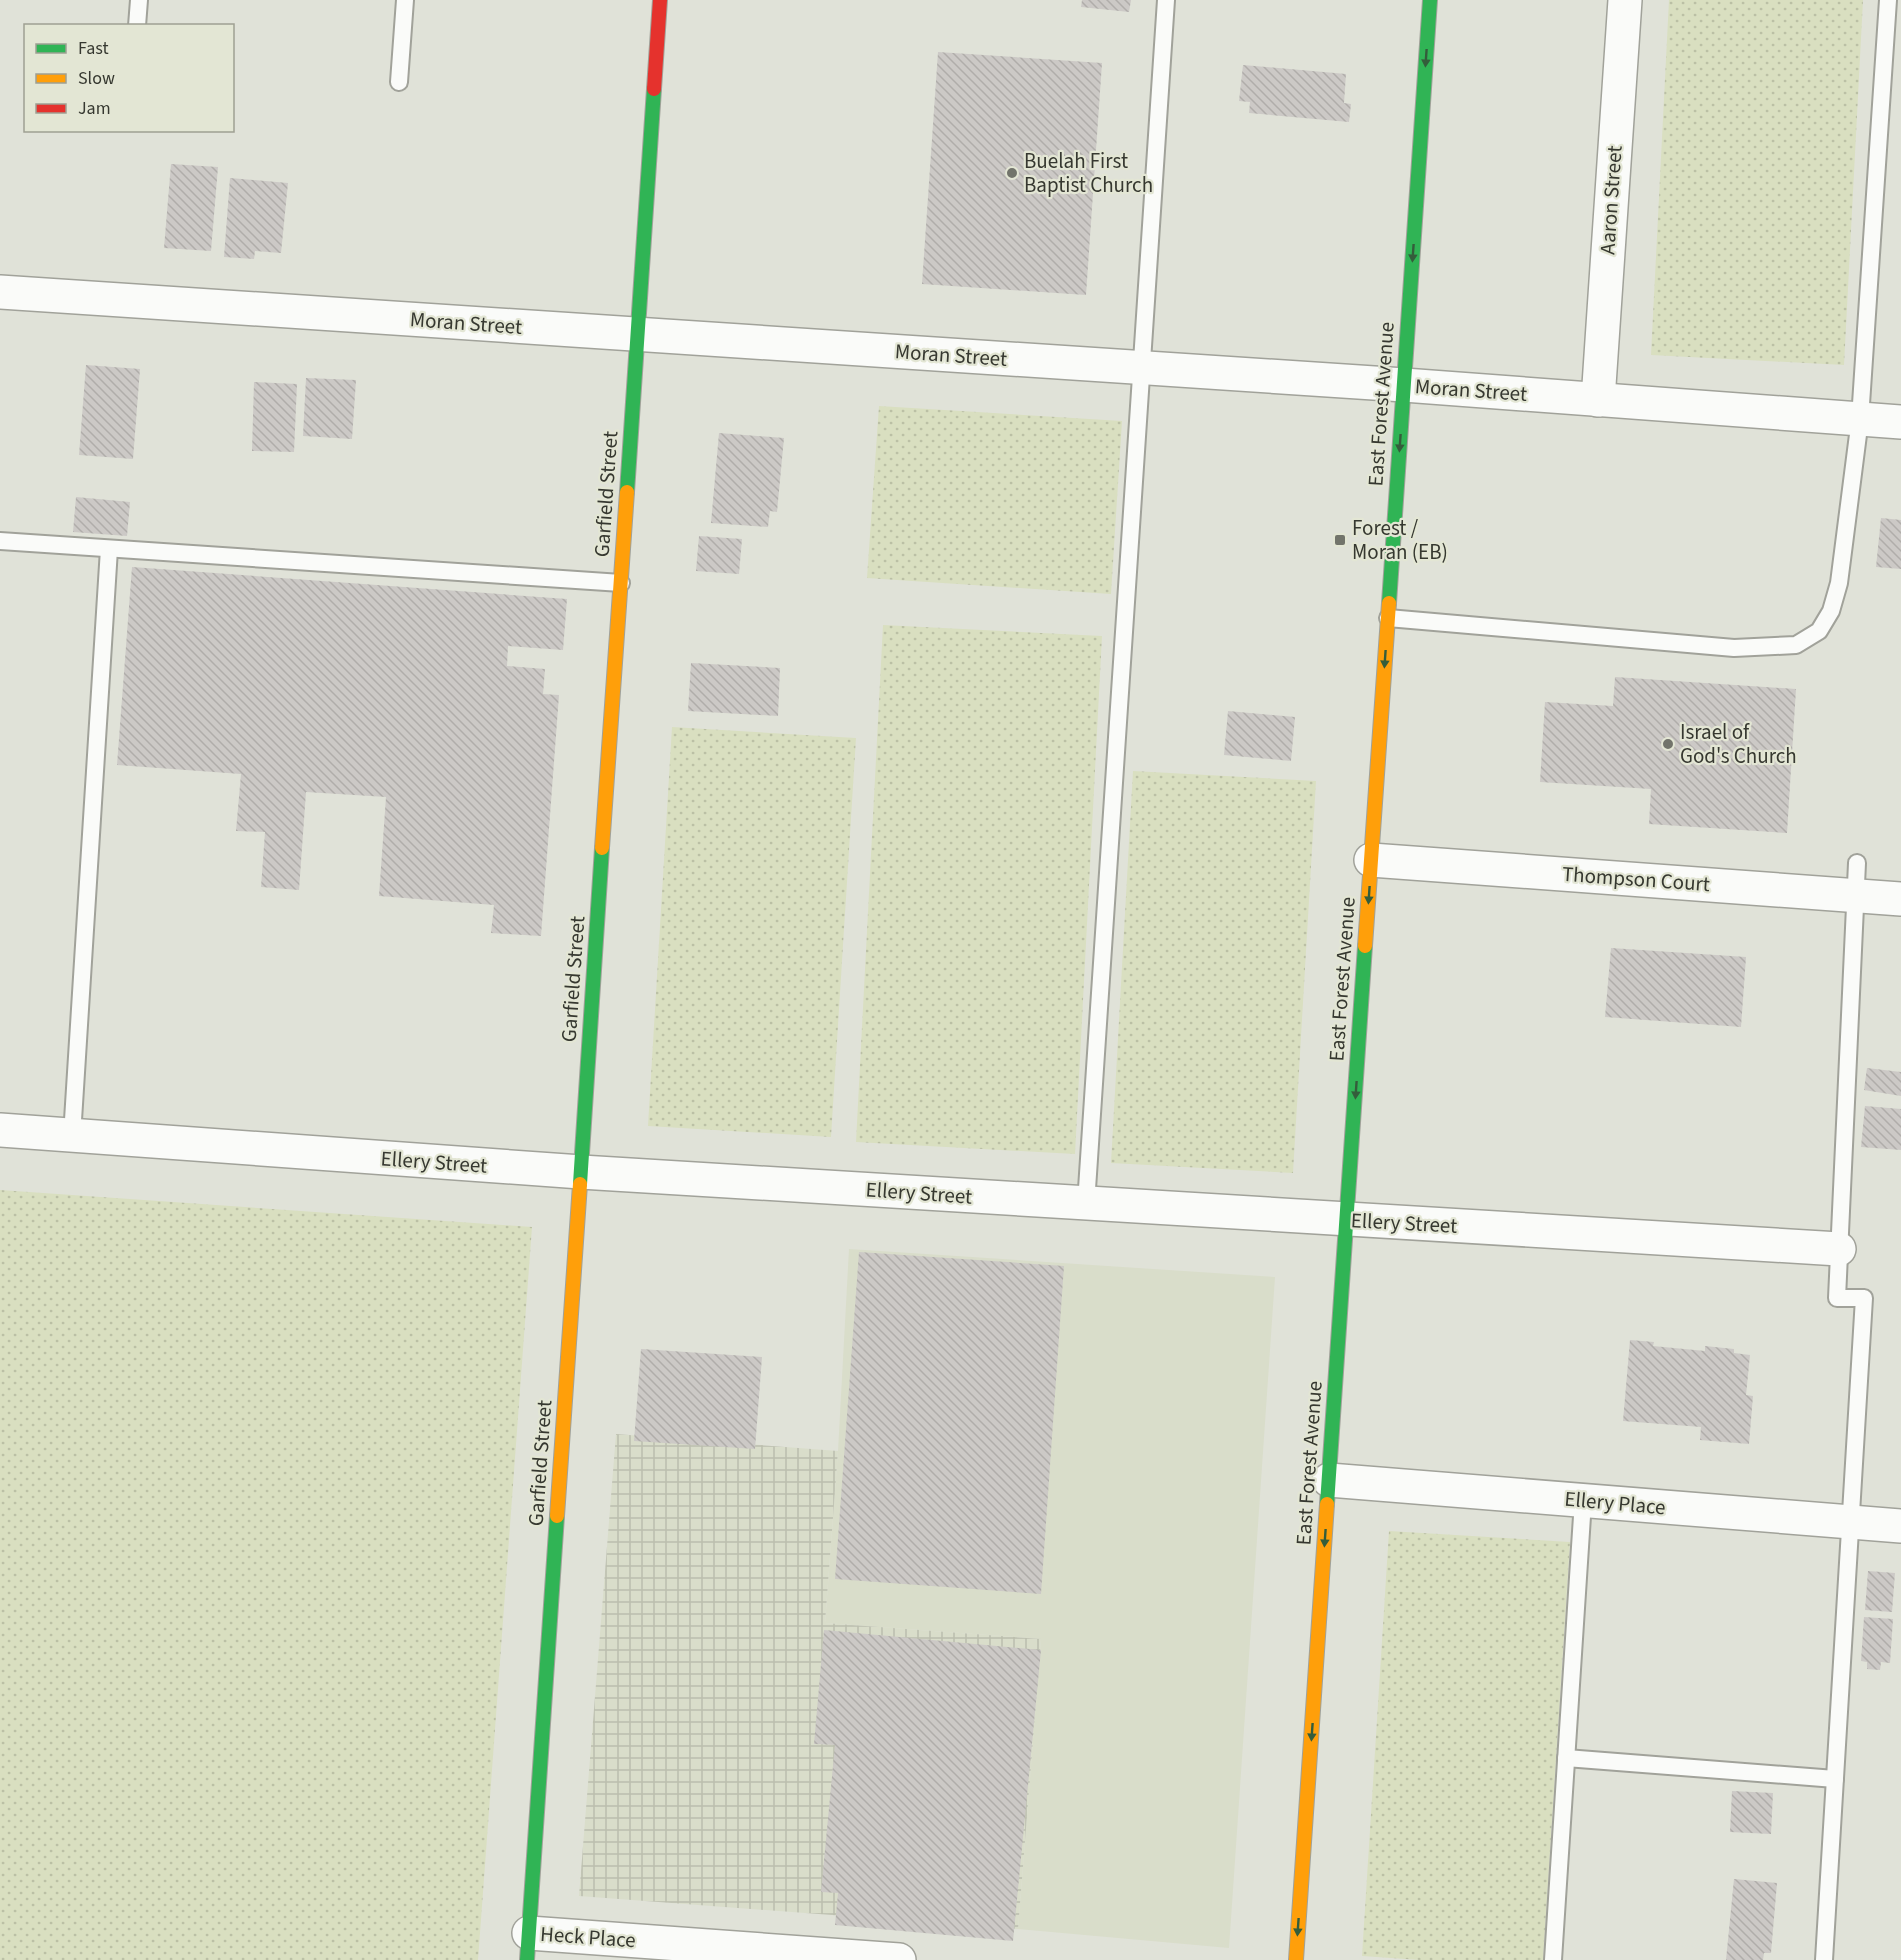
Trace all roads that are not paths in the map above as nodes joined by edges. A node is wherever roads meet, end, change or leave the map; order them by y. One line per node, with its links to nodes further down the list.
1 (139, 0): 8 (lane)
2 (405, 0): 9 (lane)
3 (660, 0): 11 (main road, Garfield Street)
4 (1166, 0): 12 (lane)
5 (1430, 0): 13 (main road, East Forest Avenue, one-way to 13)
6 (1625, 0): 14 (street, Aaron Street)
7 (1888, 0): 15 (lane)
8 (137, 24)
9 (399, 82)
10 (0, 292): 11 (street, Moran Street)
11 (638, 335): 12 (street, Moran Street); 19 (main road, Garfield Street)
12 (1141, 368): 13 (street, Moran Street); 28 (lane)
13 (1404, 385): 14 (street, Moran Street); 20 (main road, East Forest Avenue, one-way to 20)
14 (1598, 399): 15 (street, Moran Street)
15 (1860, 419): 16 (street, Moran Street); 20 (lane)
16 (1901, 422)
17 (0, 541): 18 (lane)
18 (109, 549): 19 (lane); 26 (lane)
19 (621, 583): 27 (main road, Garfield Street)
20 (1388, 618): 21 (main road, East Forest Avenue, one-way to 21)
21 (1371, 860): 23 (street, Thompson Court); 29 (main road, East Forest Avenue, one-way to 29)
22 (1857, 862): 23 (lane)
23 (1855, 895): 24 (street, Thompson Court); 30 (lane)
24 (1901, 898)
25 (0, 1131): 26 (street, Ellery Street)
26 (72, 1136): 27 (street, Ellery Street)
27 (581, 1172): 28 (street, Ellery Street); 37 (main road, Garfield Street)
28 (1086, 1204): 29 (street, Ellery Street)
29 (1347, 1220): 30 (street, Ellery Street); 31 (main road, East Forest Avenue)
30 (1839, 1249): 33 (lane)
31 (1329, 1480): 32 (street, Ellery Place); 39 (main road, East Forest Avenue, one-way to 39)
32 (1583, 1500): 33 (street, Ellery Place); 35 (lane)
33 (1851, 1522): 34 (street, Ellery Place); 36 (lane)
34 (1901, 1526)
35 (1566, 1758): 36 (lane); 40 (lane)
36 (1835, 1779): 41 (lane)
37 (528, 1946): 38 (street, Heck Place)
38 (899, 1960)
39 (1296, 1960)
40 (1553, 1960)
41 (1824, 1960)

